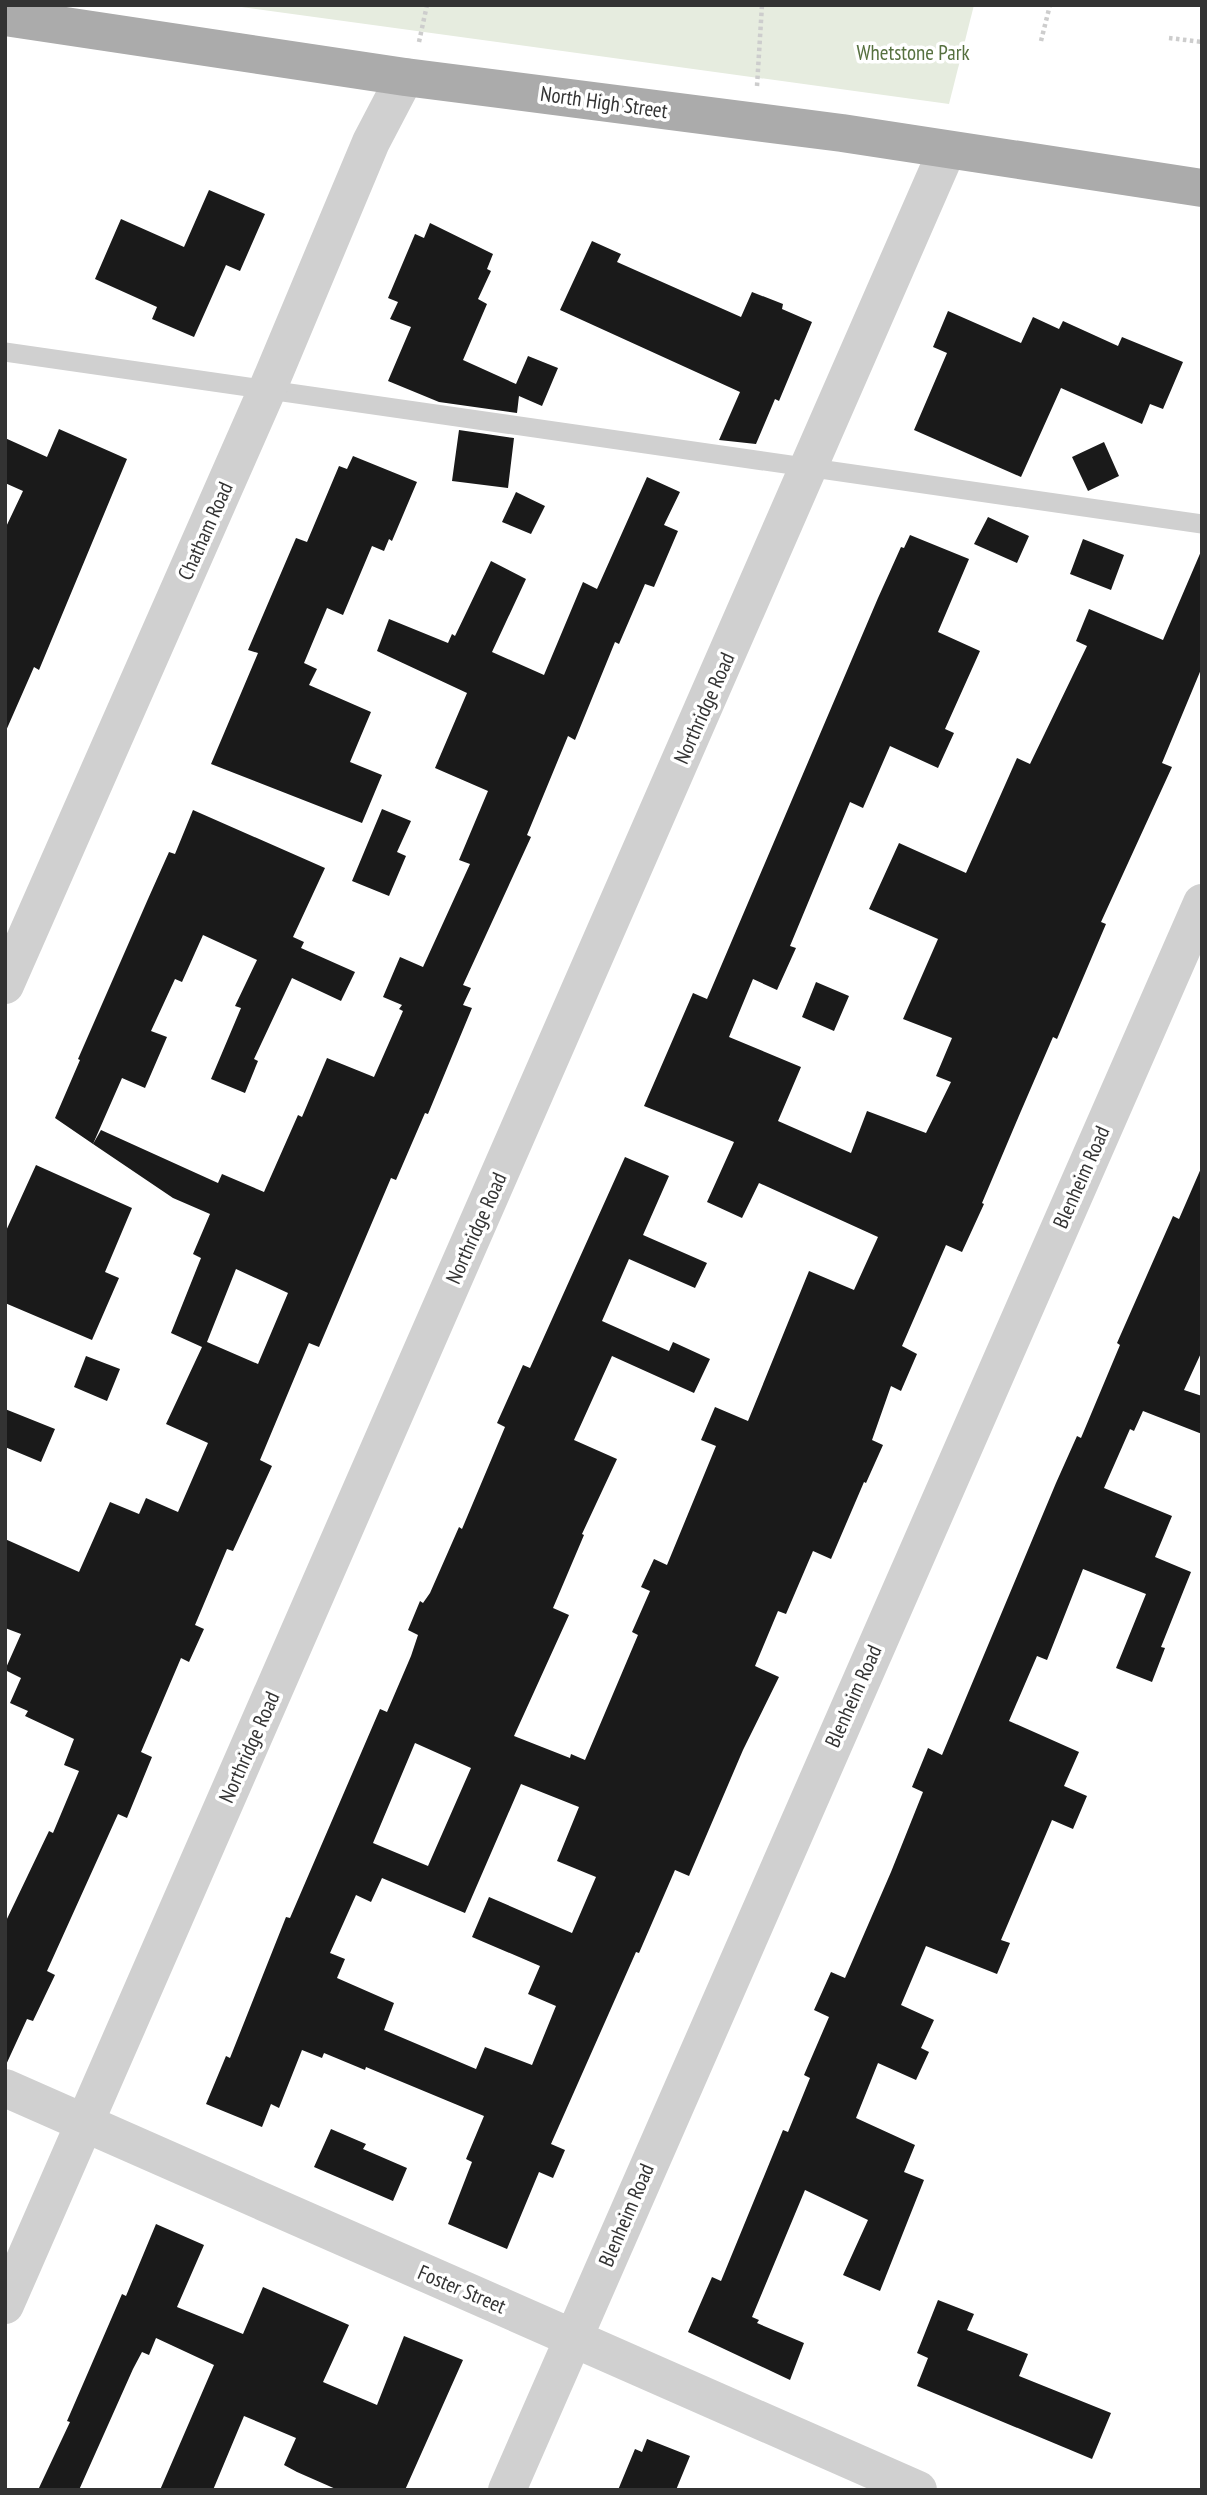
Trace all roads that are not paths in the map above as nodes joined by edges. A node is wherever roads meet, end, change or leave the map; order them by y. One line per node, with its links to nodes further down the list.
1 (5, 17): 2 (main road, North High Street)
2 (405, 76): 3 (main road, North High Street); 6 (street, Chatham Road)
3 (947, 150): 4 (main road, North High Street); 7 (street, Northridge Road)
4 (1202, 188)
5 (5, 352): 6 (lane)
6 (267, 390): 7 (lane); 10 (street, Chatham Road)
7 (808, 468): 8 (lane); 12 (street, Northridge Road)
8 (1202, 524)
9 (1202, 903): 14 (street, Blenheim Road)
10 (5, 985)
11 (5, 2088): 12 (street, Foster Street)
12 (85, 2124): 13 (street, Northridge Road); 14 (street, Foster Street)
13 (5, 2305)
14 (573, 2338): 15 (street, Blenheim Road); 16 (street, Foster Street)
15 (507, 2490)
16 (918, 2490)

